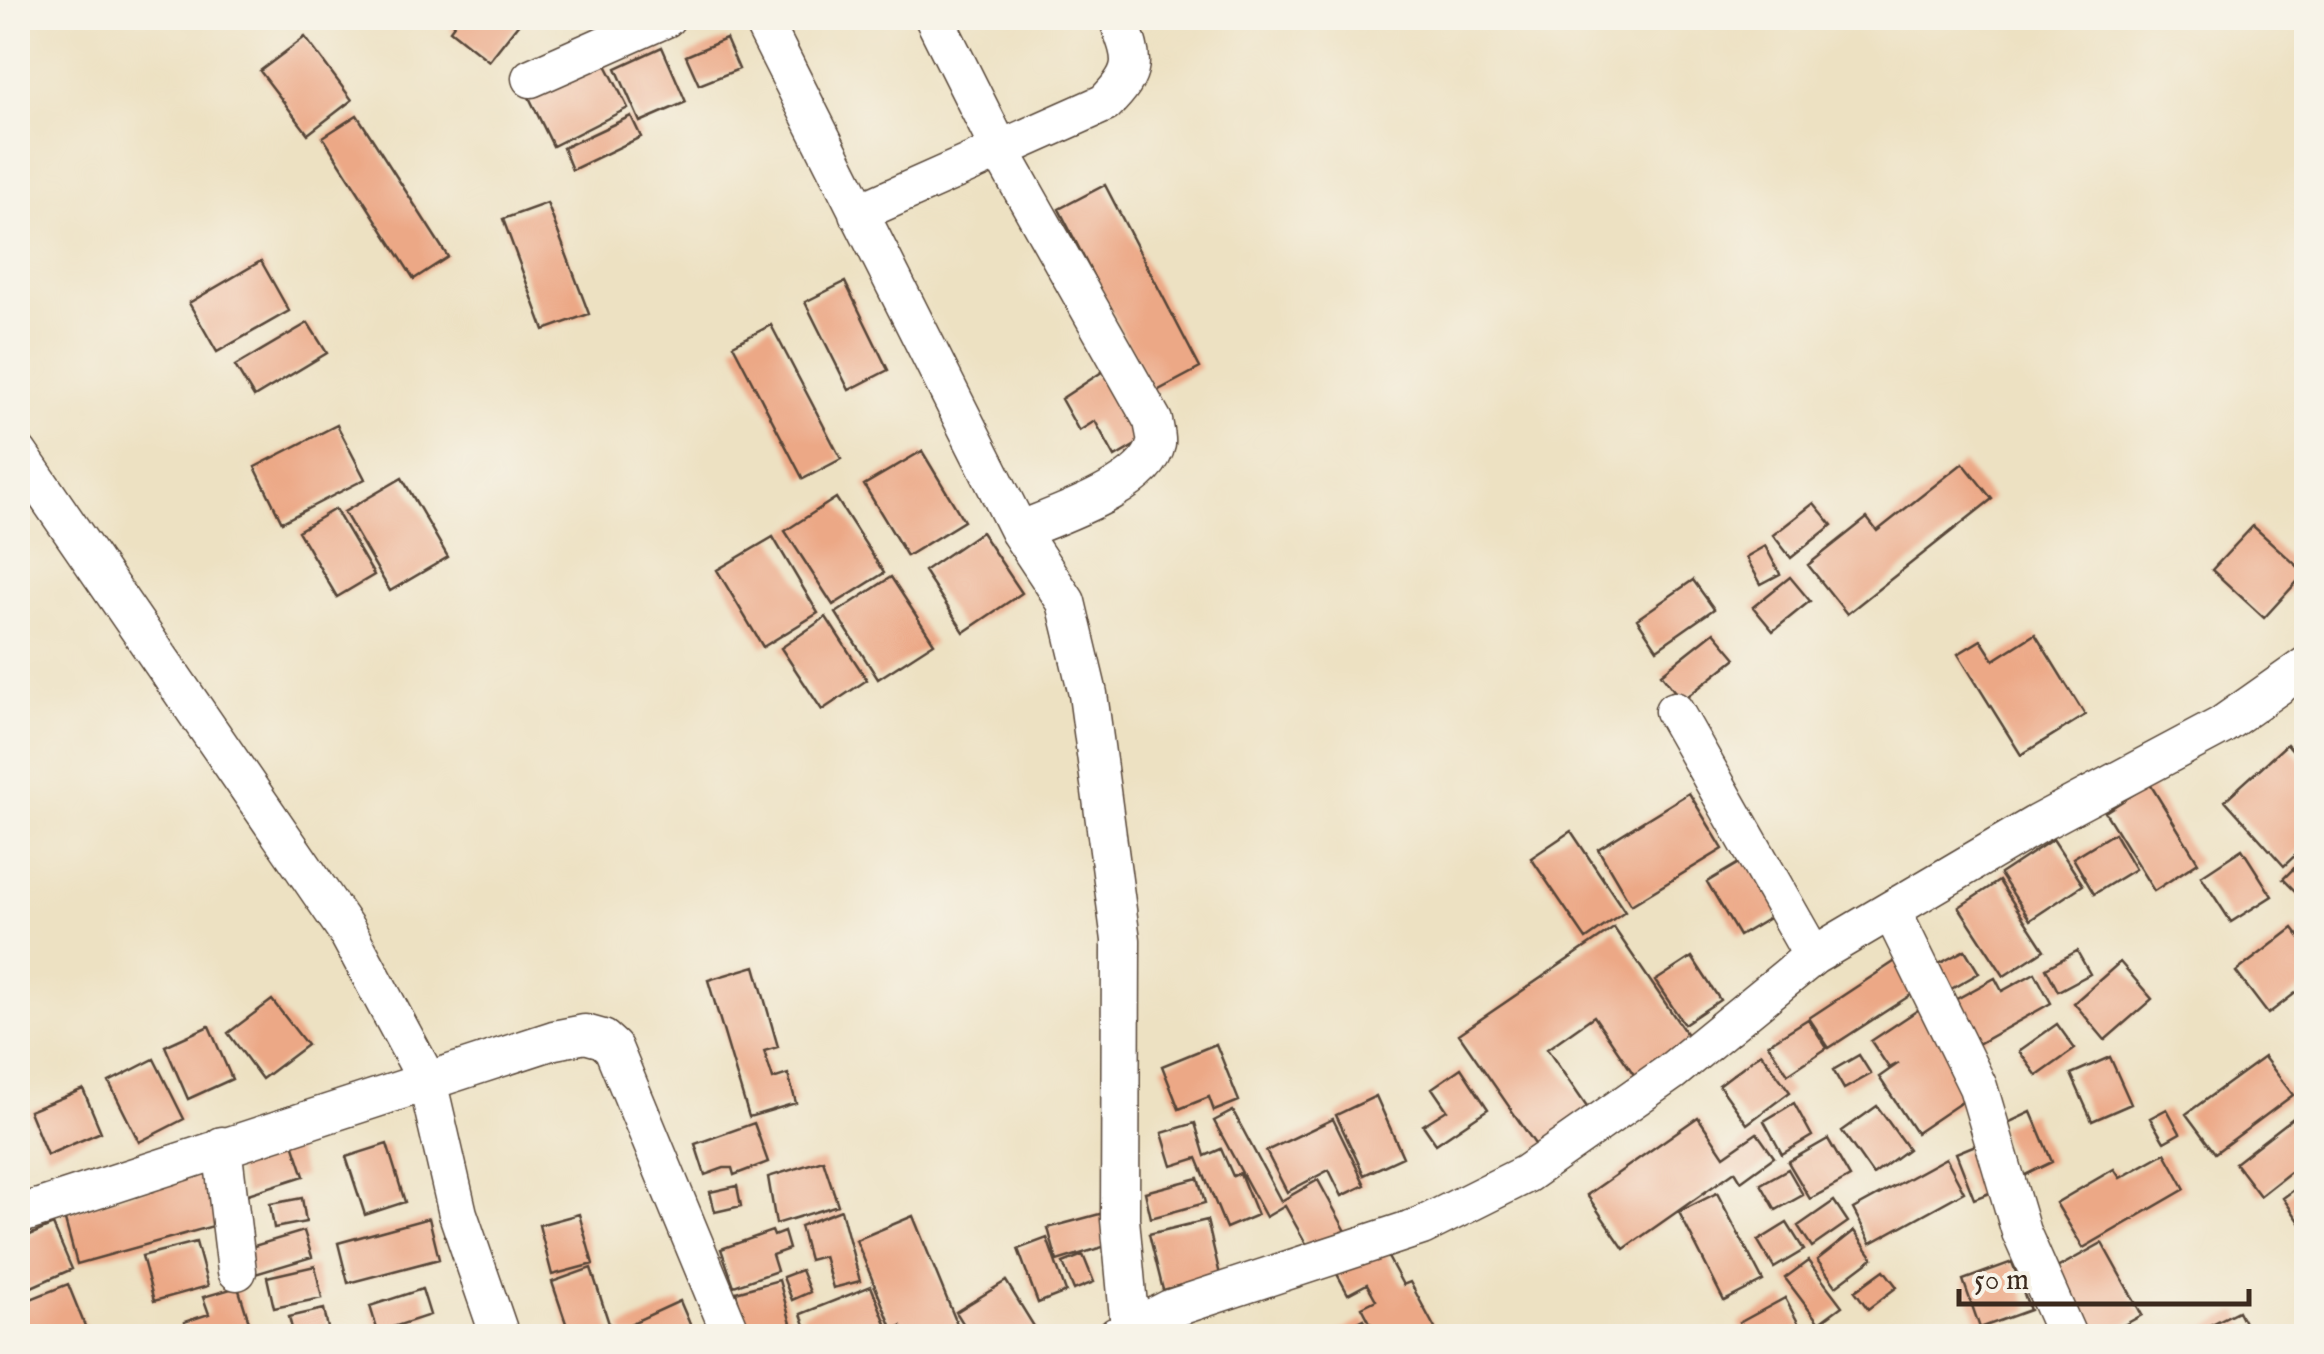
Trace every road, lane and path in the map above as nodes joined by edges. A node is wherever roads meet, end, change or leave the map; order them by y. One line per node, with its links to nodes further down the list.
1 (666, 18): 5 (street)
2 (761, 18): 7 (street)
3 (934, 18): 6 (street)
4 (1118, 18): 6 (street)
5 (532, 78)
6 (1000, 150): 7 (street); 9 (street)
7 (858, 213): 9 (street)
8 (18, 453): 14 (street)
9 (1019, 531): 18 (street)
10 (2306, 666): 12 (street)
11 (1674, 712): 13 (street)
12 (1891, 910): 13 (street); 21 (street)
13 (1814, 956): 18 (street)
14 (427, 1080): 15 (street); 19 (street); 20 (street)
15 (222, 1146): 16 (street); 17 (street)
16 (18, 1216)
17 (237, 1271)
18 (1123, 1332)
19 (500, 1336)
20 (732, 1336)
21 (2067, 1336)

